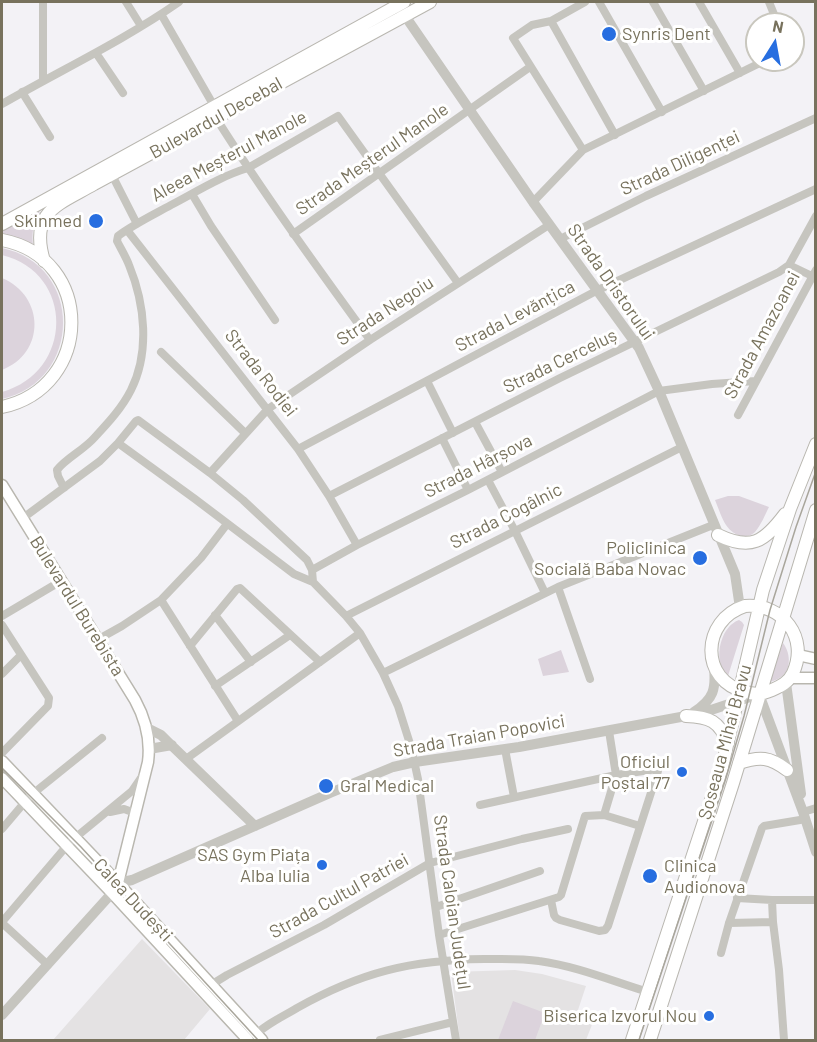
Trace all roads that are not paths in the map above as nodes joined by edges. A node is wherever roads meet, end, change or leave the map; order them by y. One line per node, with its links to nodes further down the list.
1 (43, 2): 17 (street)
2 (126, 2): 12 (street)
3 (179, 2): 10 (street)
4 (430, 2): 9 (main road, Bulevardul Decebal)
5 (585, 2): 11 (street)
6 (599, 2): 24 (street)
7 (653, 2): 18 (street)
8 (699, 2): 16 (street)
9 (401, 6): 22 (street, Strada Dristorului); 23 (main road, Bulevardul Decebal)
10 (161, 14): 12 (street); 23 (street)
11 (551, 21): 14 (street); 26 (street)
12 (141, 26): 13 (street)
13 (96, 53): 17 (street); 20 (street)
14 (530, 67): 22 (street, Strada Meșterul Manole); 28 (street)
15 (745, 70): 16 (street)
16 (740, 73): 18 (street)
17 (43, 81): 19 (street)
18 (704, 91): 24 (street)
19 (22, 92): 21 (street); 27 (street)
20 (123, 93)
21 (2, 104)
22 (470, 110): 30 (street, Strada Meșterul Manole); 34 (street, Strada Dristorului)
23 (215, 112): 29 (street); 31 (main road, Bulevardul Decebal); 36 (main road, Bulevardul Decebal)
24 (662, 112): 26 (street)
25 (816, 118): 41 (street, Strada Diligenței)
26 (615, 135): 28 (street)
27 (50, 137)
28 (583, 150): 34 (street)
29 (248, 168): 30 (street, Aleea Meșterul Manole); 33 (street, Aleea Meșterul Manole); 40 (street)
30 (378, 174): 40 (street, Strada Meșterul Manole); 46 (street, Aleea Meșterul Manole)
31 (112, 175): 37 (street); 43 (main road, Bulevardul Decebal)
32 (816, 189): 47 (street, Strada Levănțica)
33 (192, 194): 37 (street, Aleea Meșterul Manole); 48 (street)
34 (533, 202): 38 (street, Strada Dristorului)
35 (816, 216): 44 (street, Strada Cerceluș)
36 (2, 224)
37 (137, 224): 39 (street, Aleea Meșterul Manole)
38 (549, 225): 41 (street, Strada Dristorului); 46 (street, Strada Negoiu)
39 (127, 230): 56 (street, Strada Rodiei); 70 (street)
40 (293, 234): 49 (street)
41 (560, 239): 47 (street, Strada Dristorului)
42 (2, 240): 43 (main road)
43 (44, 261): 55 (main road)
44 (789, 264): 45 (street); 50 (street, Strada Cerceluș)
45 (814, 273): 53 (street, Strada Amazoanei)
46 (458, 283): 49 (street, Strada Negoiu)
47 (598, 290): 50 (street, Strada Dristorului); 52 (street, Strada Levănțica)
48 (275, 320)
49 (370, 340): 56 (street, Strada Negoiu)
50 (635, 342): 54 (street, Strada Dristorului); 58 (street, Strada Cerceluș)
51 (161, 352): 59 (street)
52 (427, 381): 60 (street); 65 (street, Strada Levănțica)
53 (756, 381): 54 (street, Strada Hârșova); 57 (street, Strada Amazoanei)
54 (659, 391): 64 (street, Strada Dristorului); 66 (street, Strada Hârșova)
55 (2, 407)
56 (268, 409): 59 (street, Strada Negoiu); 65 (street, Strada Rodiei)
57 (738, 415)
58 (475, 422): 60 (street, Strada Cerceluș); 66 (street)
59 (245, 433): 67 (street, Strada Negoiu)
60 (453, 433): 61 (street, Strada Cerceluș)
61 (441, 438): 71 (street); 72 (street, Strada Cerceluș)
62 (118, 444): 67 (street); 70 (street); 76 (street, Strada Caloian Județul)
63 (816, 444): 73 (main road, Șoseaua Mihai Bravu)
64 (682, 447): 77 (street, Strada Dristorului); 78 (street, Strada Cogâlnic)
65 (298, 449): 72 (street, Strada Rodiei)
66 (502, 472): 68 (street, Strada Hârșova)
67 (210, 473): 80 (street)
68 (488, 480): 71 (street, Strada Hârșova); 78 (street)
69 (2, 485): 75 (main road, Bulevardul Burebista)
70 (64, 488): 75 (street)
71 (468, 490): 79 (street, Strada Hârșova)
72 (329, 496): 79 (street, Strada Rodiei)
73 (790, 509): 77 (main road); 86 (main road, Șoseaua Mihai Bravu)
74 (816, 510): 91 (main road, Șoseaua Mihai Bravu)
75 (23, 518): 81 (main road, Bulevardul Burebista)
76 (227, 524): 82 (street, Strada Caloian Județul); 85 (street)
77 (716, 530): 83 (street); 87 (street, Strada Dristorului)
78 (515, 531): 84 (street); 90 (street, Strada Cogâlnic)
79 (357, 545): 80 (street, Strada Hârșova)
80 (312, 570): 82 (street)
81 (61, 581): 89 (street); 95 (main road, Bulevardul Burebista)
82 (313, 582): 90 (street, Strada Caloian Județul)
83 (558, 587): 84 (street); 106 (street)
84 (545, 593): 103 (street)
85 (161, 600): 95 (street); 96 (street)
86 (759, 606): 87 (main road); 91 (main road); 110 (main road, Șoseaua Mihai Bravu)
87 (740, 608): 102 (main road)
88 (215, 615): 94 (street); 96 (street); 100 (street)
89 (2, 616)
90 (346, 616): 93 (street, Strada Caloian Județul)
91 (783, 618): 97 (main road); 109 (main road, Șoseaua Mihai Bravu)
92 (2, 625): 98 (street)
93 (360, 633): 101 (street); 103 (street, Strada Caloian Județul)
94 (290, 634): 100 (street); 101 (street)
95 (97, 640): 113 (main road, Bulevardul Burebista)
96 (190, 646): 108 (street)
97 (798, 655): 99 (main road); 107 (main road)
98 (20, 656): 104 (street); 120 (street)
99 (816, 659)
100 (250, 662): 108 (street)
101 (320, 662): 112 (street)
102 (713, 665): 110 (main road); 111 (street, Strada Traian Popovici)
103 (383, 673): 123 (street, Strada Caloian Județul)
104 (2, 674)
105 (816, 678): 107 (main road)
106 (590, 680)
107 (788, 681): 109 (main road); 137 (street)
108 (215, 686): 112 (street)
109 (759, 694): 110 (main road); 124 (main road, Șoseaua Mihai Bravu); 125 (street)
110 (738, 696): 111 (street, Strada Traian Popovici); 116 (main road, Șoseaua Mihai Bravu)
111 (686, 716): 114 (street, Strada Traian Popovici); 116 (main road)
112 (238, 721): 121 (street)
113 (147, 728): 117 (street); 118 (main road, Bulevardul Burebista)
114 (609, 731): 119 (street, Strada Traian Popovici); 127 (street)
115 (102, 738): 129 (street)
116 (728, 743): 162 (main road, Șoseaua Mihai Bravu)
117 (172, 746): 118 (street); 121 (street)
118 (149, 749): 126 (main road, Bulevardul Burebista)
119 (504, 749): 123 (street, Strada Traian Popovici); 130 (street)
120 (2, 753)
121 (186, 759): 138 (street)
122 (2, 761): 129 (main road, Calea Dudești)
123 (415, 762): 138 (street, Strada Traian Popovici); 145 (street, Strada Caloian Județul)
124 (739, 763): 125 (main road); 169 (main road, Șoseaua Mihai Bravu)
125 (787, 770): 137 (street)
126 (145, 772): 134 (main road, Bulevardul Burebista); 135 (street)
127 (616, 776): 130 (street); 136 (street); 139 (street)
128 (2, 778): 131 (main road, Calea Dudești)
129 (33, 794): 131 (street); 142 (main road, Calea Dudești)
130 (514, 797): 132 (street)
131 (24, 802): 140 (street); 143 (main road, Calea Dudești)
132 (480, 805)
133 (816, 808): 137 (street)
134 (135, 813): 135 (street); 147 (main road, Bulevardul Burebista)
135 (104, 815): 142 (street)
136 (604, 815): 139 (street); 150 (street)
137 (805, 815): 144 (street); 149 (street)
138 (255, 826): 147 (street, Strada Traian Popovici)
139 (640, 826): 150 (street)
140 (2, 829)
141 (568, 830): 145 (street, Strada Cultul Patriei)
142 (75, 837): 143 (street); 147 (main road, Calea Dudești)
143 (67, 846): 148 (main road, Calea Dudești); 154 (street)
144 (816, 852)
145 (430, 863): 153 (street, Strada Caloian Județul); 161 (street, Strada Cultul Patriei)
146 (540, 871): 153 (street)
147 (118, 883): 148 (main road, Bulevardul Burebista); 161 (main road, Calea Dudești)
148 (112, 893): 160 (street); 161 (main road, Calea Dudești)
149 (737, 898): 151 (street); 156 (street)
150 (551, 900): 157 (street)
151 (772, 900): 152 (street); 155 (street)
152 (816, 900)
153 (436, 906): 157 (street, Strada Caloian Județul)
154 (2, 922): 160 (street)
155 (773, 922): 156 (street); 170 (street)
156 (729, 923): 158 (street)
157 (440, 935): 159 (street, Strada Caloian Județul)
158 (721, 953)
159 (443, 960): 162 (street); 164 (street, Strada Caloian Județul); 165 (street)
160 (48, 965): 163 (street)
161 (207, 988): 165 (main road, Calea Dudești)
162 (648, 992): 168 (main road, Șoseaua Mihai Bravu)
163 (2, 1015)
164 (453, 1022): 166 (street); 167 (street, Strada Caloian Județul)
165 (254, 1039)
166 (386, 1040)
167 (456, 1041)
168 (632, 1041)
169 (650, 1041)
170 (784, 1041)

